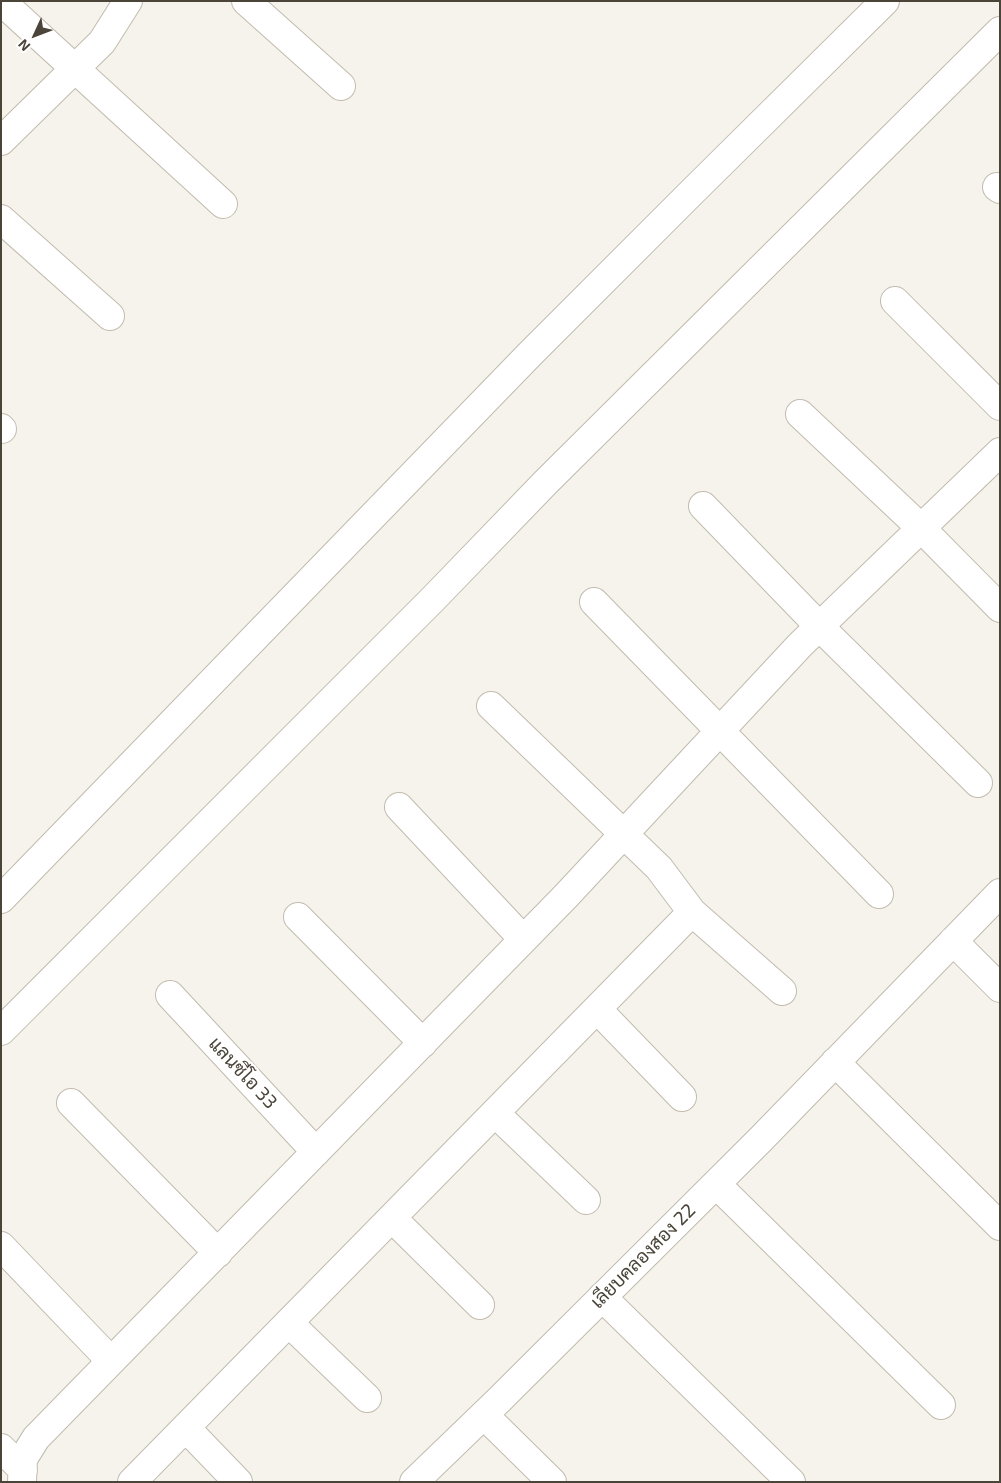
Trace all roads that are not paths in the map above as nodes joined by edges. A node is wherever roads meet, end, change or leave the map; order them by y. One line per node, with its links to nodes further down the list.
1 (1, 1): 6 (street)
2 (128, 1): 6 (street)
3 (246, 1): 7 (street)
4 (885, 1): 28 (street)
5 (1000, 31): 37 (street)
6 (75, 68): 8 (street); 9 (street)
7 (341, 86)
8 (1, 141)
9 (223, 204)
10 (1, 219): 12 (street)
11 (895, 301): 13 (street)
12 (110, 316)
13 (1000, 406)
14 (800, 414): 17 (street)
15 (1000, 452): 17 (street)
16 (703, 506): 20 (street)
17 (921, 528): 19 (street); 20 (street)
18 (594, 602): 22 (street)
19 (1000, 608)
20 (820, 627): 22 (street); 23 (street)
21 (491, 706): 25 (street)
22 (720, 731): 25 (street); 27 (street)
23 (978, 783)
24 (399, 807): 31 (street)
25 (624, 833): 29 (street); 31 (street)
26 (1000, 893): 32 (street, เลียบคลองสอง 22)
27 (879, 894)
28 (1, 899)
29 (692, 912): 34 (street); 36 (street)
30 (298, 917): 38 (street)
31 (523, 940): 38 (street)
32 (952, 941): 33 (street); 39 (street, เลียบคลองสอง 22)
33 (1000, 988)
34 (782, 991)
35 (170, 995): 43 (street, แลนซีโอ 33)
36 (596, 1009): 40 (street); 42 (street)
37 (1, 1031)
38 (423, 1042): 43 (street)
39 (835, 1062): 44 (street, เลียบคลองสอง 22); 47 (street)
40 (682, 1096)
41 (71, 1103): 49 (street)
42 (495, 1113): 45 (street); 46 (street)
43 (316, 1152): 49 (street)
44 (716, 1184): 50 (street, เลียบคลองสอง 22); 55 (street)
45 (586, 1200)
46 (392, 1218): 51 (street); 52 (street)
47 (1000, 1226)
48 (1, 1246): 53 (street)
49 (218, 1253): 53 (street)
50 (602, 1297): 56 (street, เลียบคลองสอง 22); 64 (street)
51 (480, 1305)
52 (289, 1323): 54 (street); 57 (street)
53 (112, 1362): 59 (street)
54 (367, 1398)
55 (941, 1405)
56 (484, 1415): 62 (street, เลียบคลองสอง 22); 63 (street)
57 (186, 1428): 60 (street); 61 (street)
58 (1, 1448): 59 (street)
59 (22, 1476)
60 (132, 1482)
61 (238, 1482)
62 (414, 1482)
63 (552, 1482)
64 (791, 1482)

